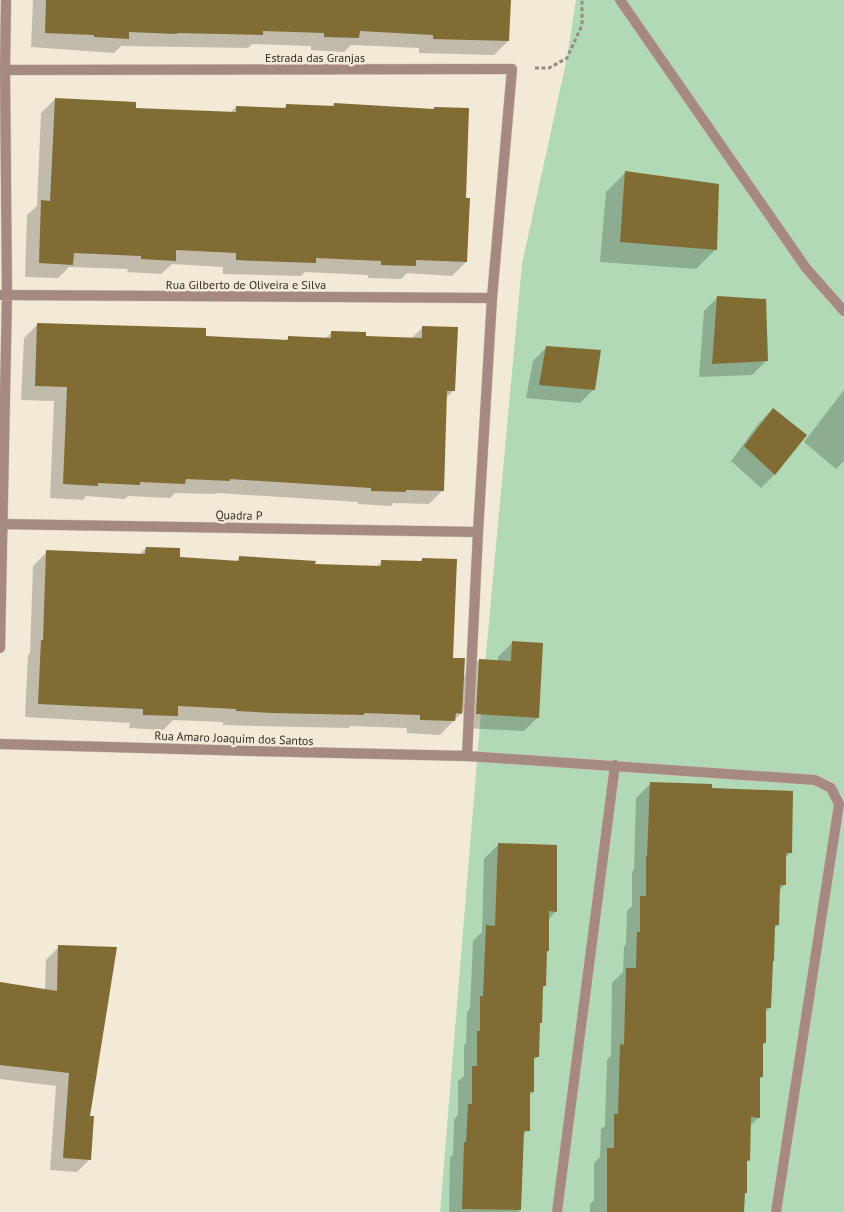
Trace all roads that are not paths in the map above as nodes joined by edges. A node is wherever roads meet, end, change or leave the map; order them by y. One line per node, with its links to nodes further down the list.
1 (6, 0): 3 (street)
2 (620, 0): 6 (street)
3 (2, 70): 4 (street); 5 (street, Estrada das Granjas)
4 (3, 295): 5 (street, Rua Gilberto de Oliveira e Silva); 7 (street)
5 (492, 298): 8 (street)
6 (844, 310)
7 (1, 524): 8 (street, Quadra P); 9 (street)
8 (478, 532): 11 (street)
9 (0, 648)
10 (0, 744): 11 (street, Rua Amaro Joaquim dos Santos)
11 (467, 756): 12 (street, Rua Amaro Joaquim dos Santos)
12 (615, 765): 13 (street); 14 (street, Rua Amaro Joaquim dos Santos)
13 (557, 1212)
14 (776, 1212)

